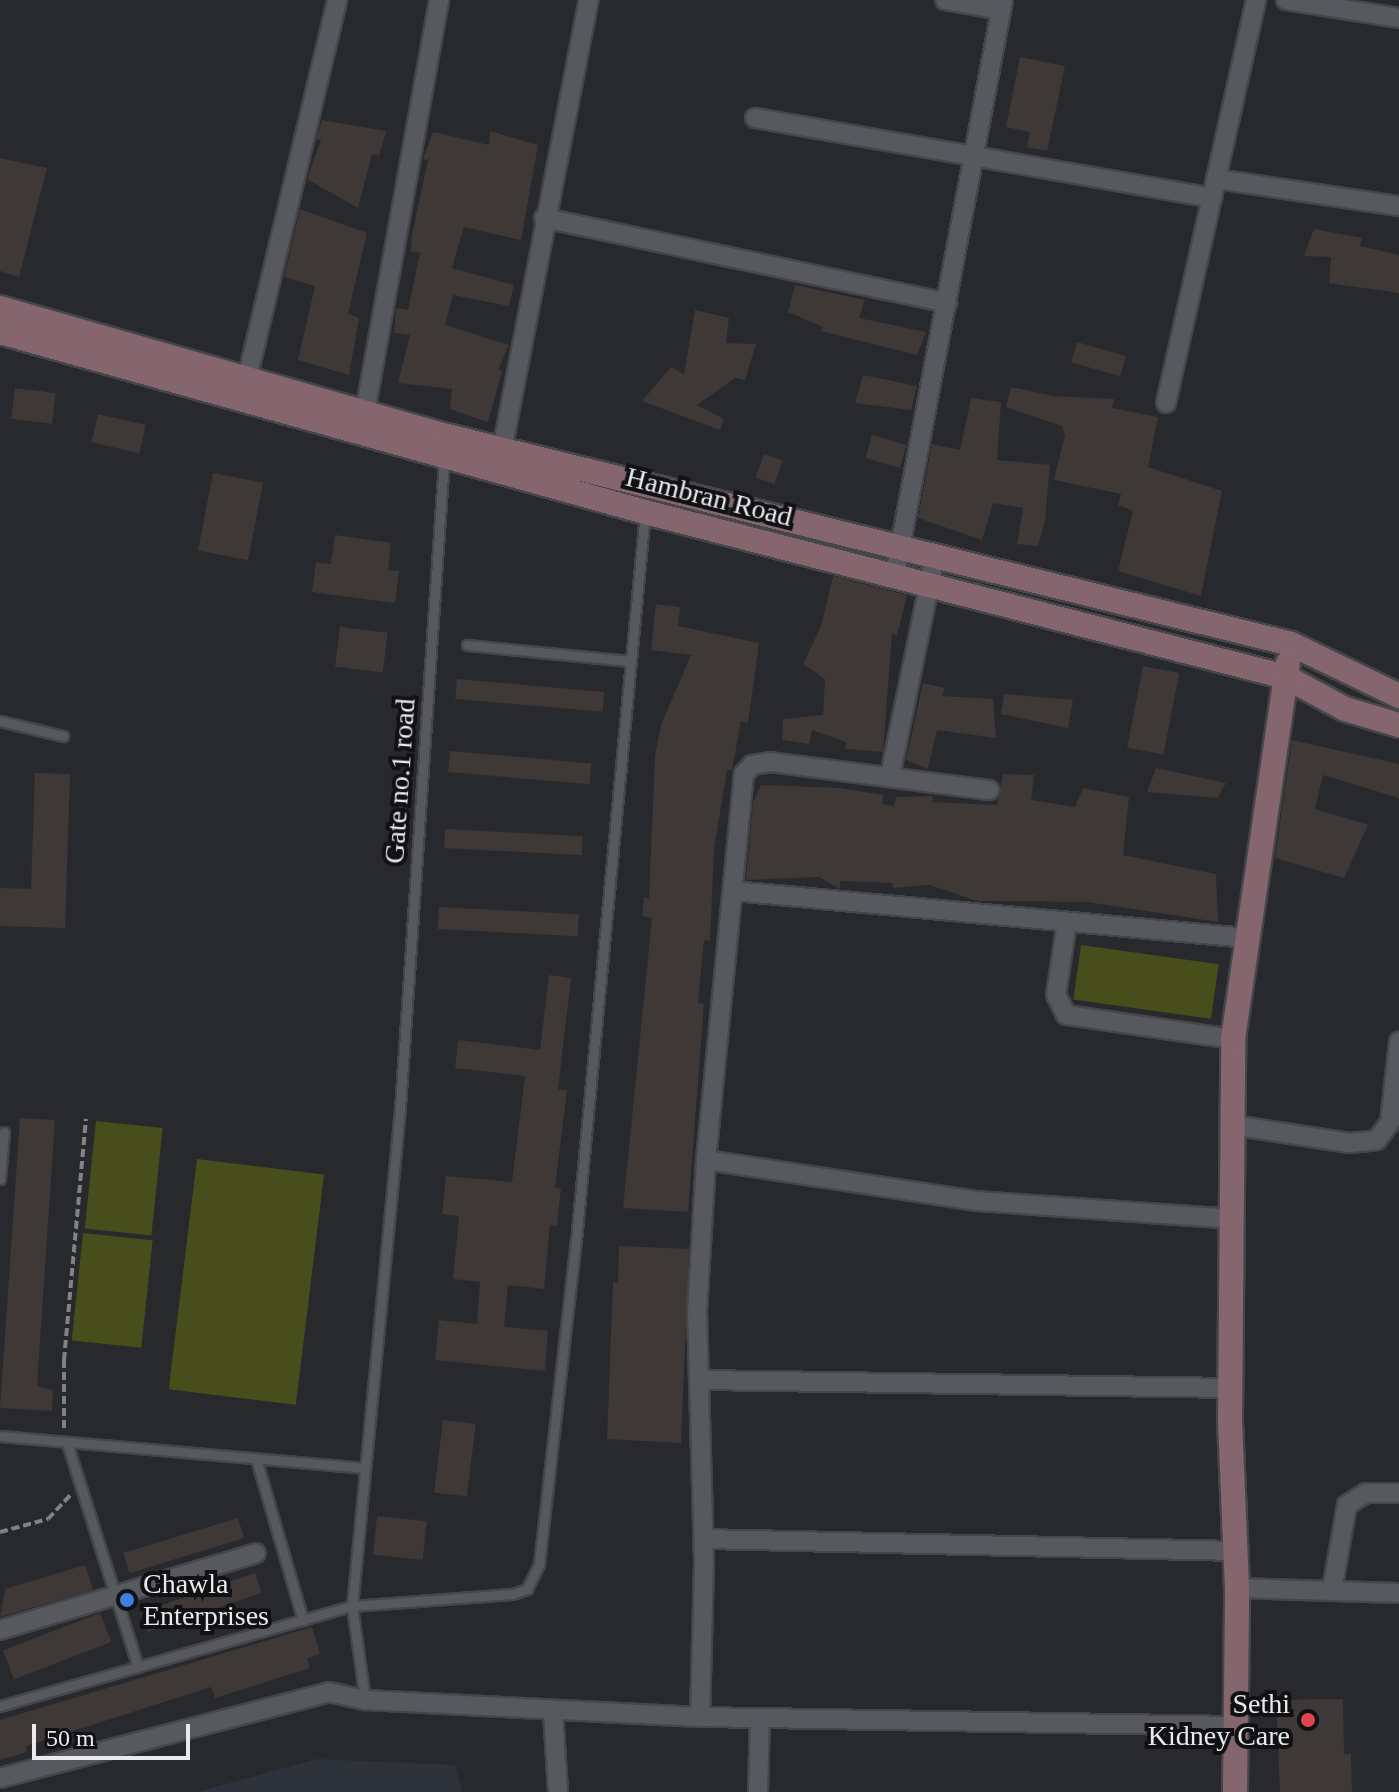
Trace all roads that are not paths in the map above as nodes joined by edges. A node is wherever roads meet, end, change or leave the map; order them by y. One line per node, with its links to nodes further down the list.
1 (337, 0): 19 (street)
2 (439, 0): 21 (street)
3 (589, 0): 15 (street)
4 (945, 0): 7 (street)
5 (1256, 0): 12 (street)
6 (1286, 0): 8 (street)
7 (1002, 5): 11 (street)
8 (1367, 6): 9 (street)
9 (1399, 18)
10 (755, 118): 11 (street)
11 (973, 157): 13 (street); 16 (street)
12 (1216, 179): 13 (street); 14 (street)
13 (1212, 198): 20 (street)
14 (1399, 206)
15 (544, 218): 16 (street); 22 (street)
16 (947, 303): 25 (street)
17 (0, 308): 19 (main road, Hambran Road)
18 (0, 332): 23 (main road, Hambran Road)
19 (247, 379): 21 (main road, Hambran Road)
20 (1166, 403)
21 (365, 412): 22 (main road, Hambran Road)
22 (502, 450): 25 (main road, Hambran Road)
23 (444, 458): 24 (main road, Hambran Road); 54 (lane, Gate no.1 road)
24 (645, 512): 27 (main road, Hambran Road); 31 (lane)
25 (901, 548): 26 (main road, Hambran Road); 27 (street)
26 (935, 556): 28 (street); 29 (main road, Hambran Road)
27 (895, 574): 28 (main road, Hambran Road)
28 (929, 584): 32 (main road, Hambran Road); 37 (street)
29 (1291, 644): 32 (main road); 33 (main road, Hambran Road)
30 (467, 645): 31 (lane)
31 (630, 661): 63 (lane)
32 (1286, 677): 35 (main road, Hambran Road); 41 (main road)
33 (1399, 696)
34 (0, 721): 36 (lane)
35 (1399, 725)
36 (63, 736)
37 (890, 776): 38 (street); 39 (street)
38 (989, 790)
39 (733, 891): 40 (street); 46 (street)
40 (1067, 922): 41 (street); 42 (street)
41 (1246, 938): 42 (main road)
42 (1233, 1039): 44 (main road)
43 (1399, 1042): 44 (street)
44 (1232, 1125): 48 (main road)
45 (4, 1132): 47 (lane)
46 (706, 1160): 48 (street); 49 (street)
47 (0, 1179)
48 (1232, 1219): 50 (main road)
49 (700, 1380): 50 (street); 56 (street)
50 (1231, 1388): 57 (main road)
51 (0, 1436): 52 (lane)
52 (67, 1443): 53 (lane); 61 (lane)
53 (257, 1462): 54 (lane); 64 (lane)
54 (365, 1468): 63 (lane, Gate no.1 road)
55 (1399, 1493): 60 (street)
56 (704, 1539): 57 (street); 70 (street)
57 (1235, 1551): 59 (main road)
58 (256, 1553): 61 (street)
59 (1237, 1588): 60 (street); 72 (main road)
60 (1332, 1590): 62 (street)
61 (115, 1593): 65 (street); 66 (lane)
62 (1399, 1593)
63 (352, 1606): 64 (lane); 67 (lane, Gate no.1 road)
64 (303, 1620): 66 (lane)
65 (0, 1630)
66 (138, 1667): 68 (lane)
67 (365, 1700): 69 (street); 73 (street)
68 (0, 1706)
69 (553, 1712): 70 (street); 74 (street)
70 (700, 1717): 71 (street)
71 (760, 1718): 72 (street); 75 (street)
72 (1236, 1726): 76 (main road)
73 (0, 1778)
74 (558, 1792)
75 (758, 1792)
76 (1235, 1792)

